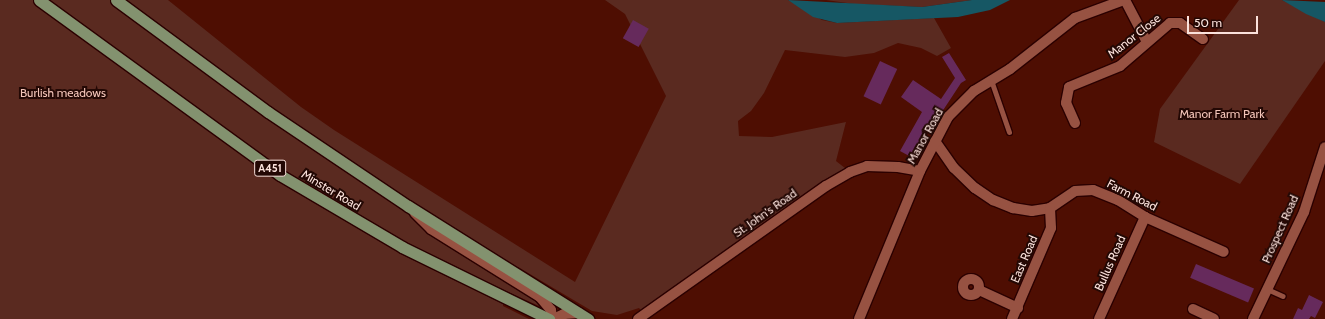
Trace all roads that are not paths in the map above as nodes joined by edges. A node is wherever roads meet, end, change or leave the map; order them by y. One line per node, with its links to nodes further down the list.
1 (39, 0): 23 (main road, Minster Road / A451)
2 (116, 0): 12 (main road)
3 (1124, 0): 5 (street); 6 (street, Manor Road)
4 (1203, 39): 5 (street, Manor Close)
5 (1147, 42): 7 (street, Manor Close)
6 (991, 80): 8 (lane); 9 (street, Manor Road)
7 (1075, 123)
8 (1009, 132)
9 (935, 141): 11 (street, Manor Road); 13 (street, Farm Road)
10 (1325, 147): 16 (street, Prospect Road)
11 (920, 171): 22 (street, Manor Road); 24 (street, St. John's Road)
12 (408, 206): 21 (main road); 23 (street)
13 (1050, 208): 14 (street, Farm Road); 19 (street, East Road)
14 (1145, 216): 15 (street, Farm Road); 26 (street, Bullus Road)
15 (1224, 252)
16 (1267, 289): 18 (lane); 28 (street, Prospect Road)
17 (979, 290): 19 (street)
18 (1284, 296)
19 (1018, 308): 25 (street, East Road)
20 (1193, 309): 27 (street)
21 (583, 316): 23 (street)
22 (861, 318)
23 (551, 319)
24 (638, 319)
25 (1012, 319)
26 (1099, 319)
27 (1214, 319)
28 (1253, 319)

